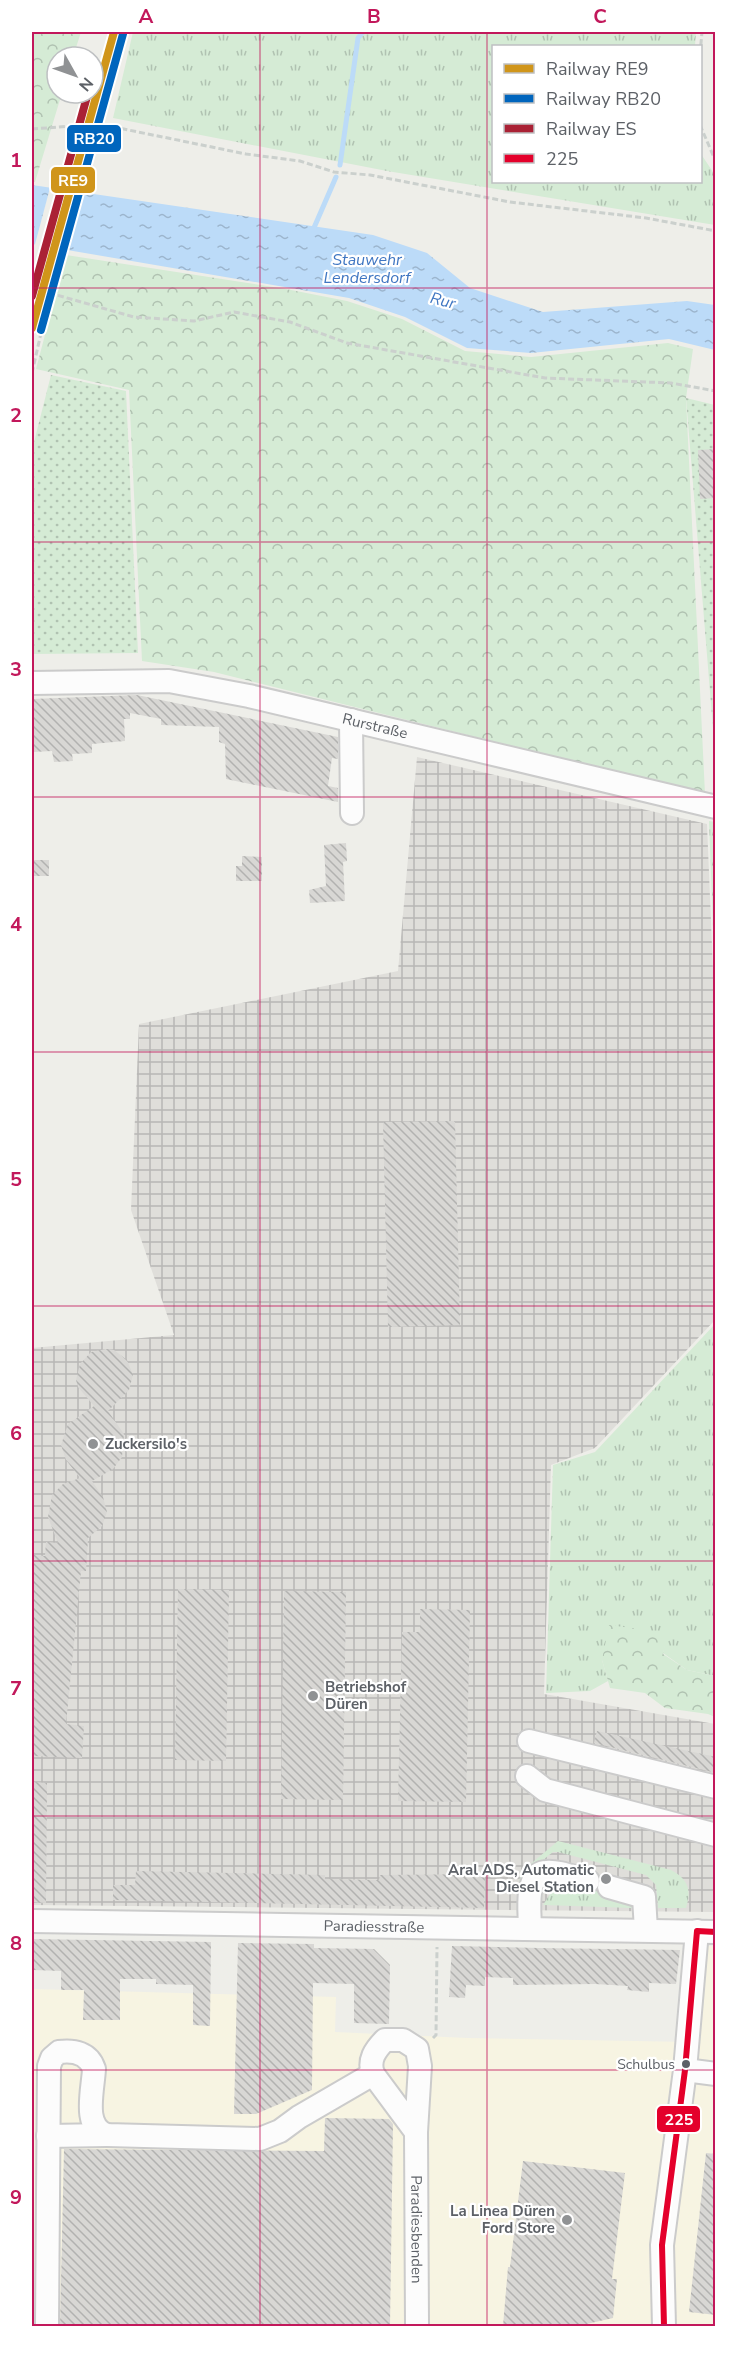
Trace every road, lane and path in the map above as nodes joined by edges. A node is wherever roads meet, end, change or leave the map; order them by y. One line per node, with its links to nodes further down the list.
1 (32, 129): 4 (path)
2 (702, 130): 3 (path)
3 (716, 162)
4 (716, 231)
5 (32, 288): 6 (path)
6 (50, 293): 7 (path); 8 (path)
7 (32, 373)
8 (716, 391)
9 (32, 683): 10 (street, Rurstraße)
10 (351, 720): 11 (street, Rurstraße); 12 (street)
11 (716, 807)
12 (352, 813)
13 (529, 1741): 15 (street)
14 (527, 1776): 16 (street)
15 (716, 1787)
16 (716, 1835)
17 (32, 1920): 18 (street, Paradiesstraße)
18 (438, 1926): 19 (street, Paradiesstraße); 22 (path)
19 (530, 1928): 20 (street, Paradiesstraße); 20 (street)
20 (646, 1930): 21 (street, Paradiesstraße)
21 (706, 1932): 23 (street)
22 (420, 2066): 24 (street); 26 (street, Paradiesbenden)
23 (685, 2070): 25 (street); 31 (street)
24 (373, 2074): 26 (street); 27 (street)
25 (716, 2074)
26 (416, 2132): 30 (street, Paradiesbenden)
27 (107, 2135): 28 (street); 28 (street)
28 (48, 2136): 29 (street)
29 (47, 2326)
30 (417, 2326)
31 (664, 2326)

